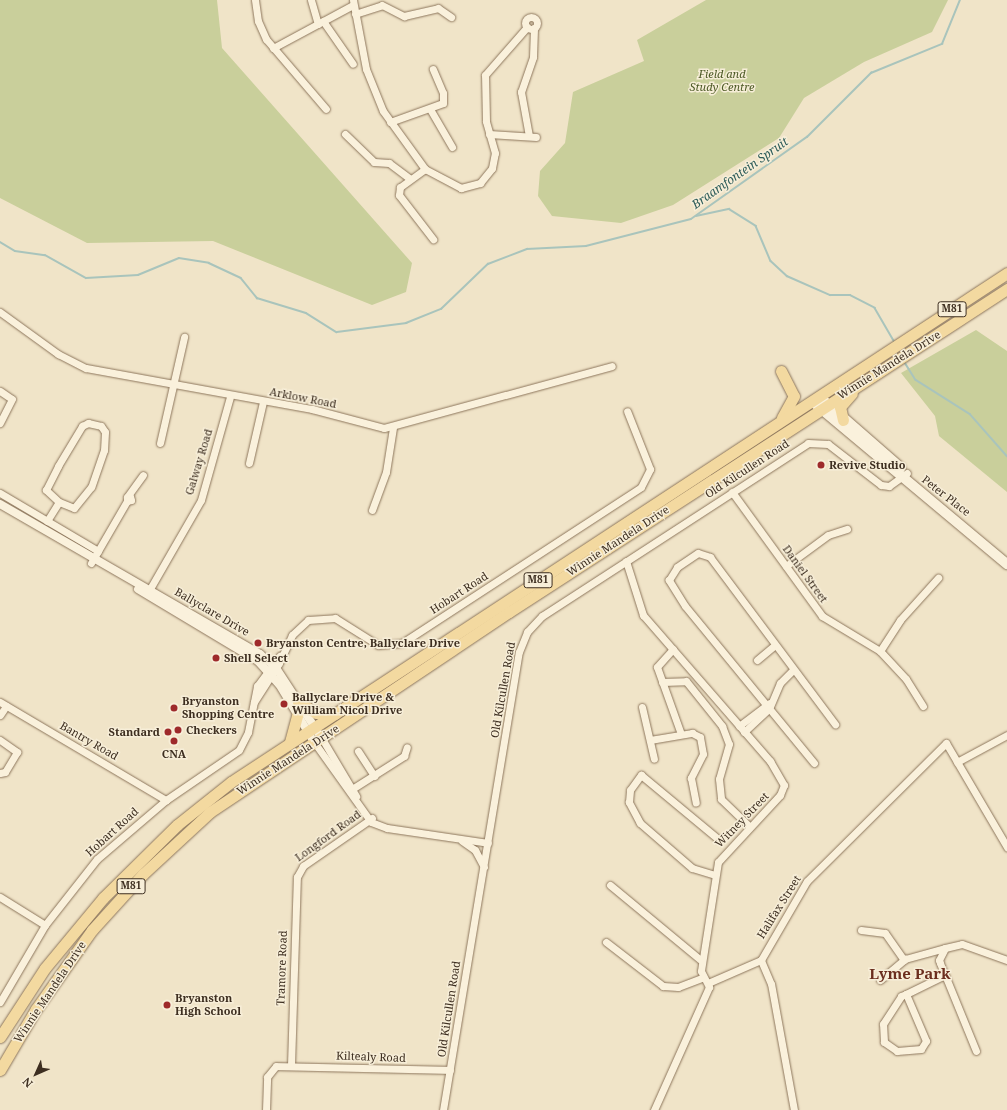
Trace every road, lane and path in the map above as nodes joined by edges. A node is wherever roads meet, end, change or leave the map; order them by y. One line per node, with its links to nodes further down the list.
1 (255, 0): 7 (street)
2 (311, 0): 6 (street)
3 (353, 2): 4 (street); 6 (street)
4 (354, 14): 5 (street); 12 (street)
5 (450, 17)
6 (320, 23): 7 (street); 8 (street)
7 (273, 48): 10 (street)
8 (353, 64)
9 (433, 69): 11 (street)
10 (326, 109)
11 (430, 109): 12 (street); 15 (street)
12 (390, 122): 16 (street)
13 (345, 134): 17 (street)
14 (489, 134): 14 (street); 16 (street)
15 (452, 147)
16 (425, 169): 17 (street)
17 (410, 179): 18 (street)
18 (433, 238)
19 (1007, 273): 30 (main road, Winnie Mandela Drive / M81)
20 (1007, 289): 25 (main road, Winnie Mandela Drive / M81)
21 (0, 312): 26 (street, Arklow Road)
22 (184, 337): 26 (street)
23 (612, 366): 35 (street, Arklow Road)
24 (781, 371): 34 (main road)
25 (874, 374): 30 (main road, Winnie Mandela Drive / M81); 32 (main road)
26 (175, 386): 28 (street, Arklow Road); 36 (street)
27 (0, 391): 33 (street)
28 (230, 397): 29 (street, Arklow Road); 55 (street, Galway Road)
29 (263, 402): 35 (street, Arklow Road); 37 (street)
30 (820, 403): 32 (main road, Peter Place); 34 (main road, Winnie Mandela Drive / M81); 39 (main road, Peter Place); 77 (main road, Winnie Mandela Drive / M81)
31 (627, 411): 60 (street, Hobart Road)
32 (843, 420): 39 (main road, Peter Place)
33 (0, 422)
34 (775, 426): 68 (main road, Winnie Mandela Drive / M81)
35 (393, 428): 45 (street)
36 (160, 443)
37 (249, 463)
38 (143, 475): 48 (street)
39 (906, 476): 40 (street, Old Kilcullen Road); 49 (main road, Peter Place); 52 (main road, Peter Place)
40 (732, 492): 51 (street, Old Kilcullen Road); 53 (street, Daniel Street)
41 (0, 493): 46 (street)
42 (59, 502): 42 (street); 46 (street)
43 (0, 504): 50 (street, Ballyclare Drive)
44 (0, 510): 50 (street, Ballyclare Drive)
45 (372, 510)
46 (47, 521): 48 (street)
47 (847, 529): 53 (street)
48 (98, 551): 50 (street)
49 (1007, 556)
50 (92, 561): 55 (street, Ballyclare Drive)
51 (626, 561): 57 (street, Witney Street); 94 (street, Old Kilcullen Road)
52 (1007, 564)
53 (786, 566): 58 (street, Daniel Street)
54 (938, 578): 58 (street)
55 (148, 592): 60 (street, Ballyclare Drive)
56 (775, 645): 59 (street); 61 (street); 65 (street)
57 (673, 650): 62 (street); 73 (street, Witney Street)
58 (880, 651): 66 (street, Daniel Street)
59 (757, 660)
60 (271, 669): 63 (street, Ballyclare Drive); 70 (street, Ballyclare Drive); 88 (street, Hobart Road)
61 (793, 670): 65 (street); 71 (street)
62 (662, 682): 74 (street); 91 (street)
63 (298, 702): 68 (main road); 72 (street, Ballyclare Drive)
64 (2, 704): 69 (street); 88 (street, Bantry Road)
65 (768, 705): 73 (street); 84 (street)
66 (923, 706)
67 (642, 707): 78 (street)
68 (335, 714): 72 (main road, Winnie Mandela Drive / M81)
69 (0, 715)
70 (297, 715): 72 (street, Ballyclare Drive); 79 (main road)
71 (834, 724)
72 (311, 729): 77 (street, Ballyclare Drive); 79 (main road, Winnie Mandela Drive / M81)
73 (741, 729): 91 (street, Witney Street)
74 (681, 734): 78 (street); 89 (street)
75 (1007, 735): 83 (street)
76 (0, 740): 85 (street)
77 (318, 740): 87 (street, Ballyclare Drive); 90 (street, Ballyclare Drive); 117 (main road, Winnie Mandela Drive / M81)
78 (650, 740): 82 (street)
79 (290, 742): 114 (main road, Winnie Mandela Drive / M81)
80 (407, 746): 86 (street)
81 (358, 751): 86 (street)
82 (654, 759)
83 (957, 762): 95 (street); 105 (street, Halifax Street)
84 (814, 763)
85 (0, 773)
86 (374, 776): 87 (street)
87 (352, 789): 90 (street, Ballyclare Drive)
88 (166, 800): 101 (street, Hobart Road)
89 (696, 803)
90 (370, 819): 93 (street); 97 (street, Longford Road)
91 (750, 827): 98 (street, Witney Street)
92 (717, 838): 98 (street)
93 (459, 839): 94 (street); 96 (street)
94 (488, 843): 96 (street, Old Kilcullen Road)
95 (1007, 847)
96 (484, 868): 118 (street, Old Kilcullen Road)
97 (298, 872): 116 (street, Tramore Road)
98 (715, 875): 108 (street, Witney Street)
99 (610, 885): 108 (street)
100 (0, 898): 101 (street)
101 (45, 925): 113 (street, Hobart Road)
102 (861, 930): 106 (street)
103 (606, 942): 111 (street)
104 (945, 948): 106 (street); 107 (street); 109 (street)
105 (761, 960): 111 (street); 122 (street)
106 (904, 960): 110 (street)
107 (1007, 960)
108 (702, 961): 111 (street, Witney Street)
109 (945, 976): 112 (street); 115 (street)
110 (880, 980)
111 (705, 981): 121 (street, Witney Street)
112 (906, 994): 112 (street)
113 (0, 1002)
114 (0, 1037)
115 (976, 1051)
116 (291, 1065): 118 (street, Kiltealy Road); 119 (street, Kiltealy Road)
117 (0, 1070)
118 (450, 1070): 120 (street, Old Kilcullen Road)
119 (266, 1110)
120 (444, 1110)
121 (654, 1110)
122 (794, 1110)

